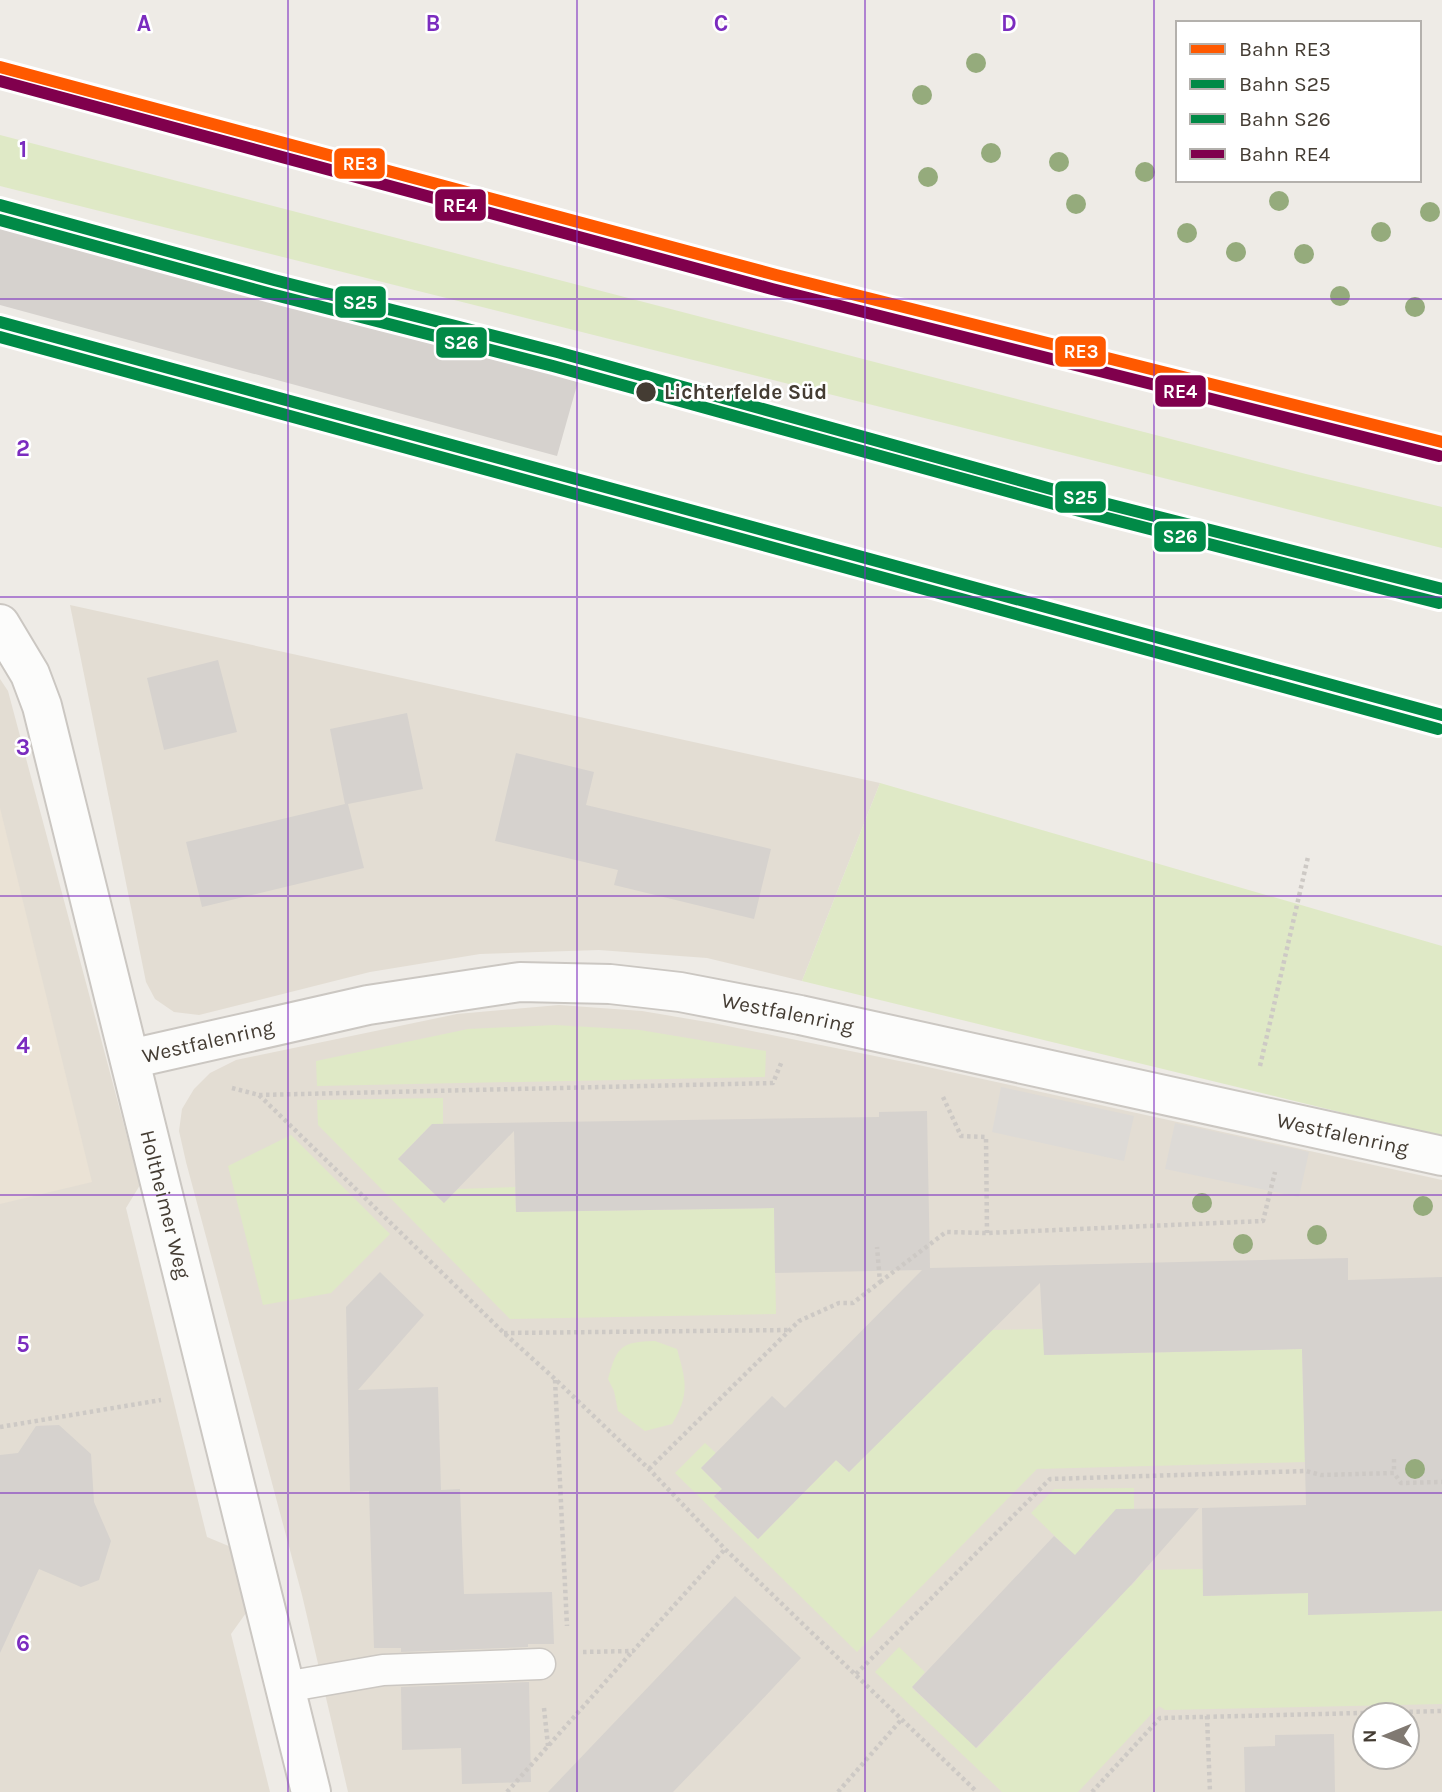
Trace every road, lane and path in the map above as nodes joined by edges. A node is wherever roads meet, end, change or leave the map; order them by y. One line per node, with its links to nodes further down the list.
1 (0, 624): 5 (street, Holtheimer Weg)
2 (1308, 857): 8 (path)
3 (800, 1015): 4 (street, Westfalenring); 5 (street, Westfalenring); 7 (path)
4 (950, 1049): 8 (street, Westfalenring); 11 (path)
5 (130, 1059): 28 (street, Holtheimer Weg)
6 (220, 1084): 7 (path)
7 (258, 1095): 15 (path)
8 (1249, 1114): 9 (street, Westfalenring)
9 (1287, 1123): 10 (street, Westfalenring); 11 (path)
10 (1442, 1156)
11 (988, 1233): 13 (path)
12 (877, 1247): 13 (path)
13 (880, 1282): 14 (path)
14 (792, 1330): 15 (path); 20 (path)
15 (504, 1333): 16 (path)
16 (555, 1379): 20 (path); 25 (path)
17 (161, 1400): 18 (path)
18 (0, 1427)
19 (1394, 1459): 21 (path)
20 (649, 1469): 23 (path)
21 (1394, 1474): 22 (path); 27 (path)
22 (1442, 1482)
23 (725, 1549): 24 (path); 27 (path)
24 (633, 1651): 25 (path); 33 (path)
25 (568, 1653): 26 (path)
26 (540, 1664): 28 (lane)
27 (856, 1674): 31 (path)
28 (285, 1686): 32 (street, Holtheimer Weg)
29 (1442, 1711): 30 (path)
30 (1207, 1716): 36 (path); 37 (path)
31 (901, 1720): 34 (path); 35 (path)
32 (311, 1792)
33 (507, 1792)
34 (838, 1792)
35 (977, 1792)
36 (1092, 1792)
37 (1210, 1792)

